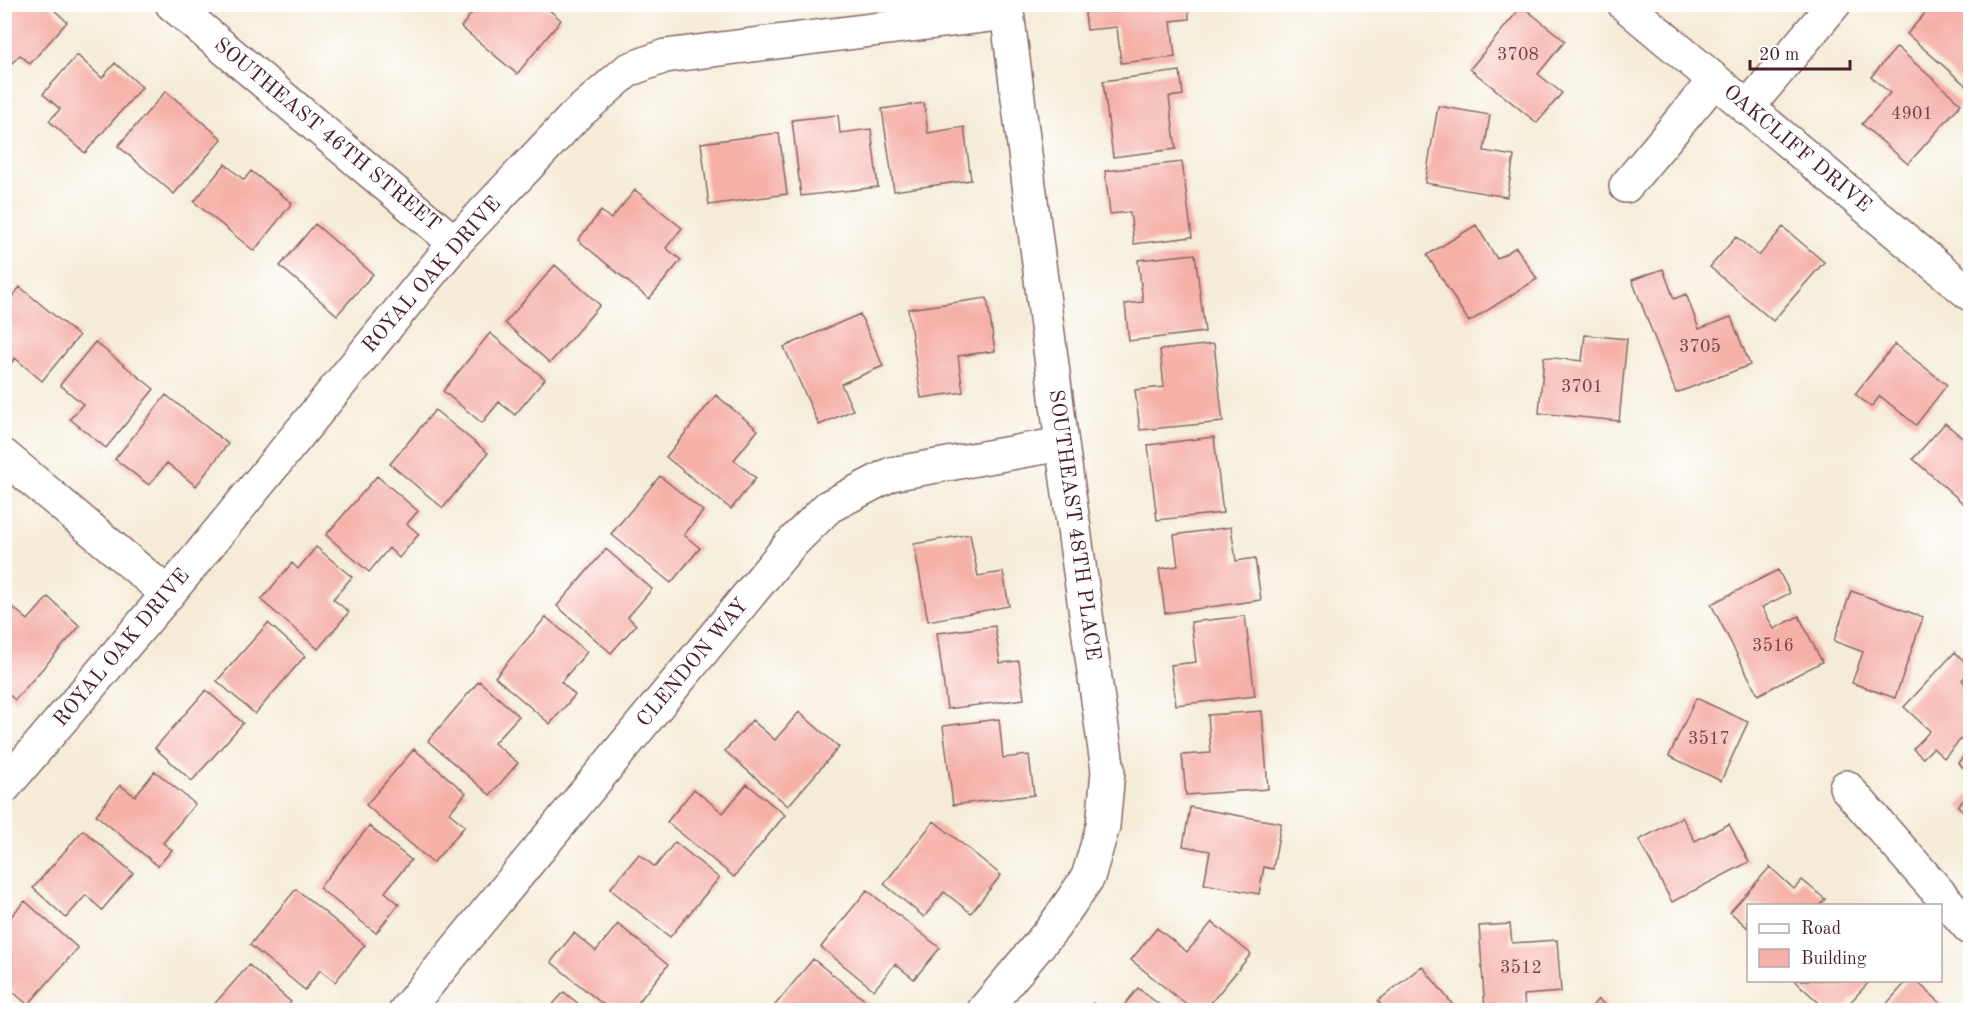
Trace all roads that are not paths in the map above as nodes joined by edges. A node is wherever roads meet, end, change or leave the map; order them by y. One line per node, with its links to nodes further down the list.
1 (172, 4): 8 (street, SOUTHEAST 46TH STREET)
2 (1624, 4): 5 (street, OAKCLIFF DRIVE)
3 (1834, 4): 6 (street)
4 (1007, 9): 8 (street, ROYAL OAK DRIVE); 10 (street, SOUTHEAST 48TH PLACE)
5 (1714, 81): 6 (street, OAKCLIFF DRIVE); 7 (street)
6 (1747, 108): 9 (street, OAKCLIFF DRIVE)
7 (1626, 186)
8 (455, 243): 12 (street, ROYAL OAK DRIVE)
9 (1971, 294)
10 (1062, 444): 16 (street, CLENDON WAY); 17 (street, SOUTHEAST 48TH PLACE)
11 (4, 456): 12 (street)
12 (168, 594): 14 (street, ROYAL OAK DRIVE)
13 (1846, 786): 15 (street)
14 (4, 788)
15 (1971, 928)
16 (406, 1011)
17 (984, 1011)

